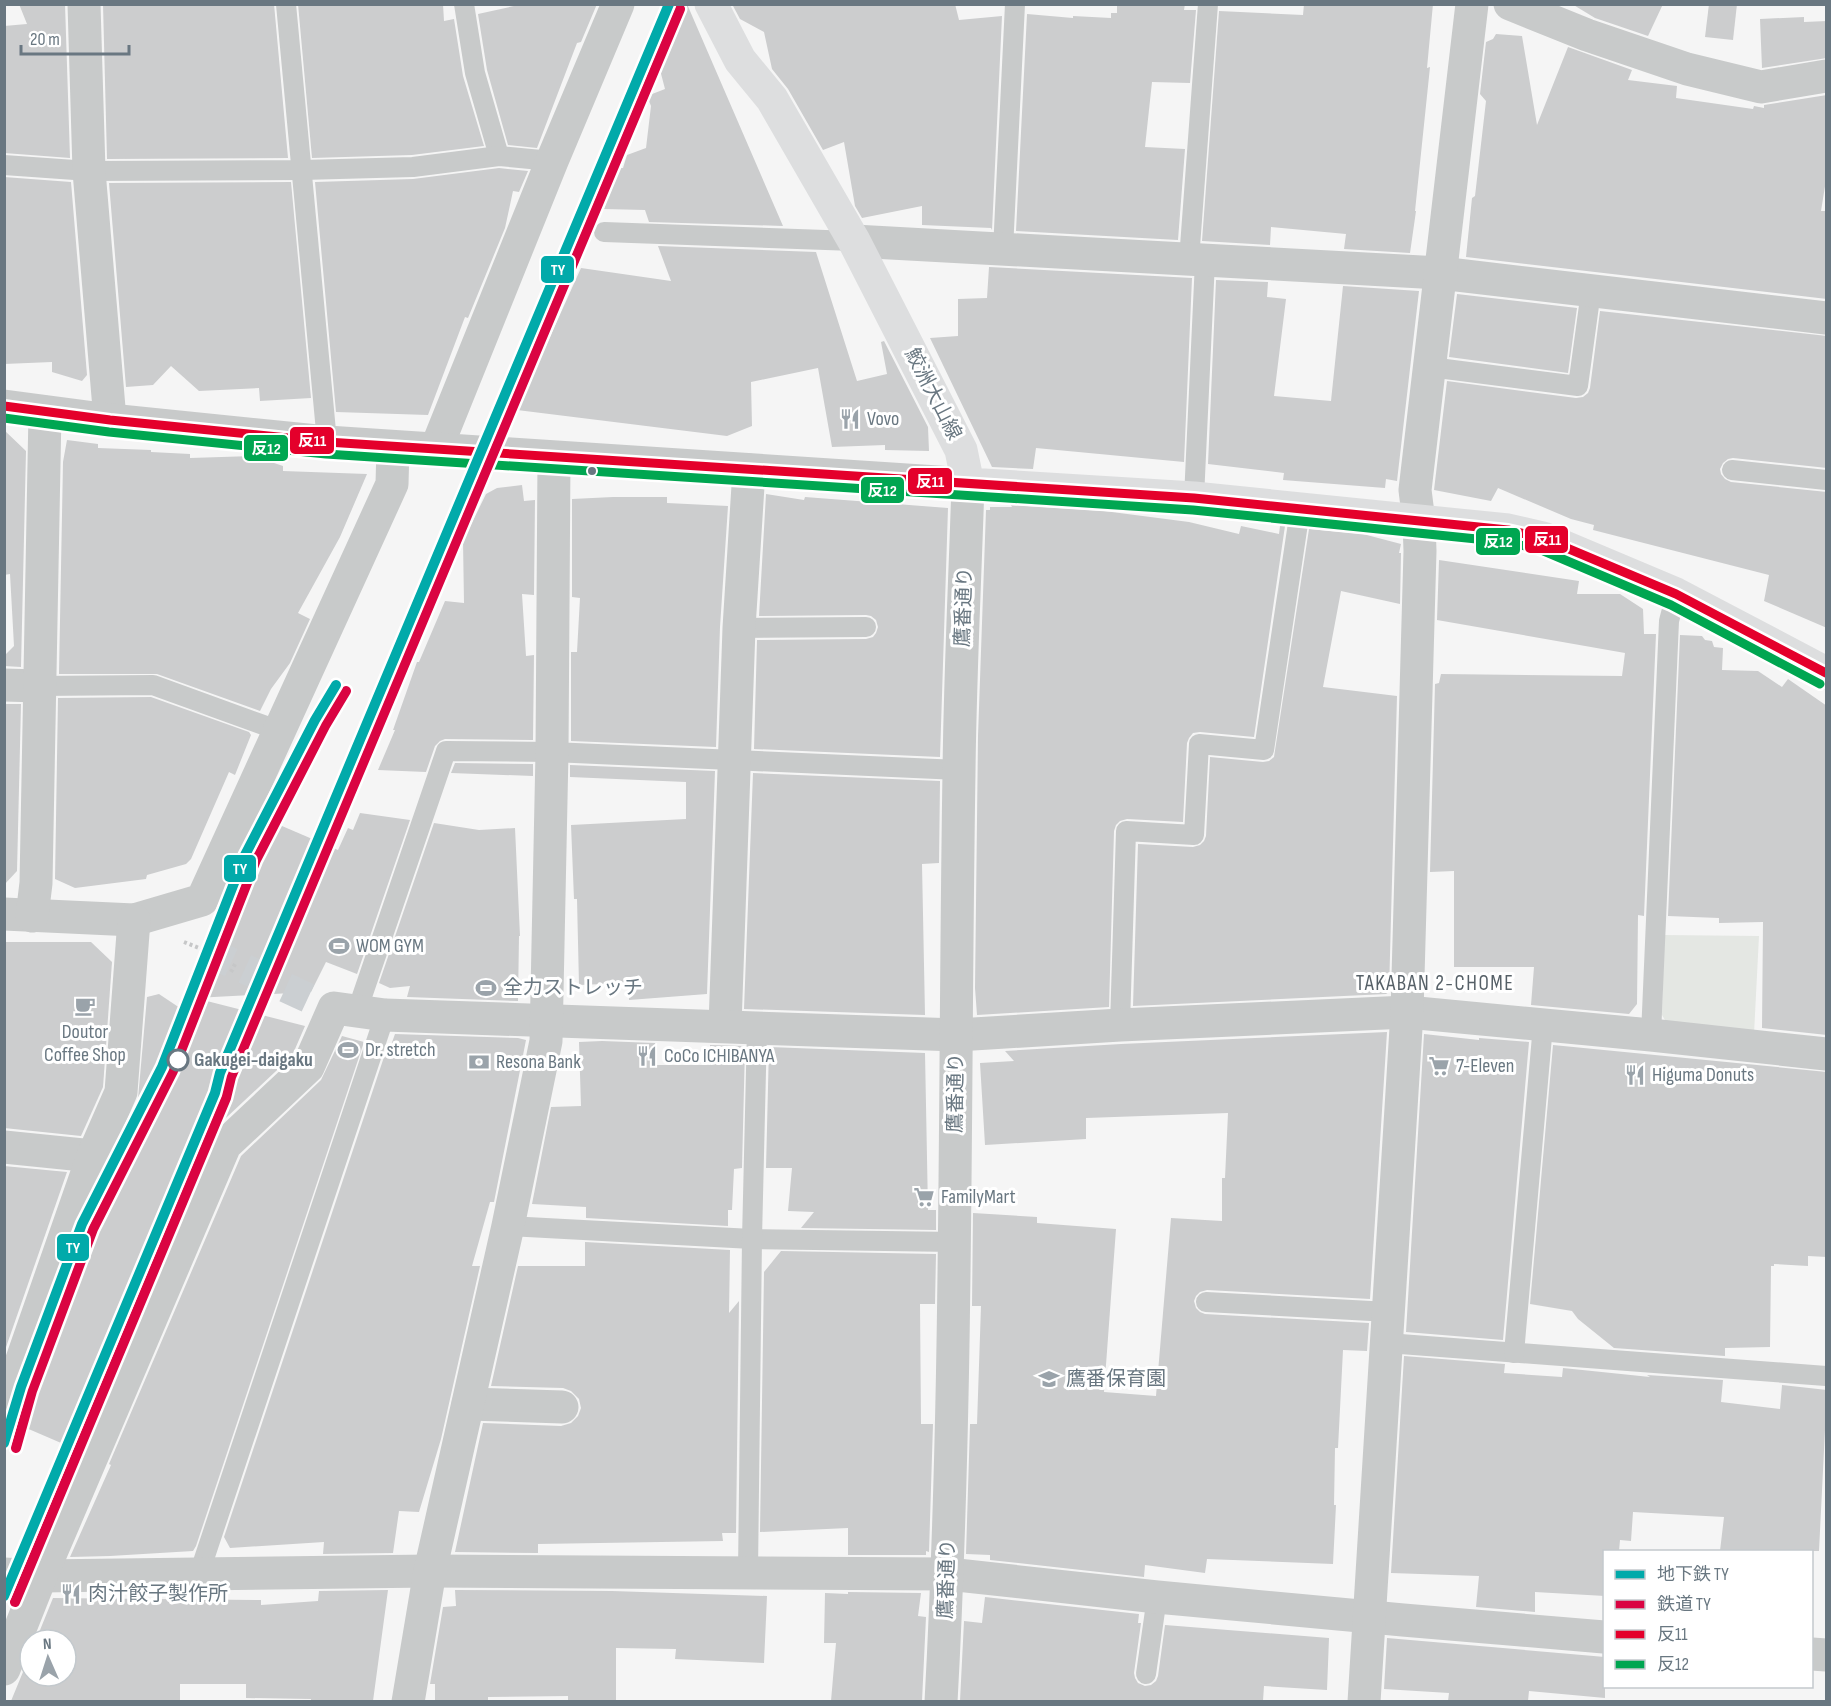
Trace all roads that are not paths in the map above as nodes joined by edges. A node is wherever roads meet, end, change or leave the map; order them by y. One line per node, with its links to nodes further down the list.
1 (84, 4): 15 (street)
2 (286, 4): 14 (lane)
3 (464, 4): 11 (lane)
4 (618, 4): 12 (street)
5 (711, 4): 17 (main road, 鮫洲大山線)
6 (1015, 4): 18 (lane)
7 (1208, 4): 19 (lane)
8 (1472, 4): 20 (street)
9 (1510, 4): 10 (street)
10 (1827, 76)
11 (499, 156): 12 (lane); 14 (lane)
12 (552, 161): 29 (street)
13 (4, 165): 15 (lane)
14 (302, 170): 15 (lane); 27 (lane)
15 (89, 171): 26 (street)
16 (604, 232): 17 (lane)
17 (854, 241): 18 (street); 34 (main road, 鮫洲大山線)
18 (1003, 250): 19 (street)
19 (1197, 260): 20 (street); 35 (lane)
20 (1440, 273): 21 (street); 23 (street)
21 (1592, 291): 22 (street); 23 (lane)
22 (1827, 318)
23 (1430, 367): 37 (street)
24 (4, 406): 25 (street)
25 (45, 412): 26 (street); 43 (street)
26 (110, 420): 27 (street)
27 (327, 442): 28 (street)
28 (393, 447): 29 (street); 44 (street)
29 (436, 449): 30 (street)
30 (554, 458): 31 (street); 45 (street)
31 (749, 470): 34 (street); 40 (street)
32 (1732, 470): 33 (lane)
33 (1827, 480)
34 (968, 484): 35 (main road); 47 (street, 鷹番通り)
35 (1194, 498): 36 (main road)
36 (1300, 510): 37 (main road); 53 (lane)
37 (1419, 522): 38 (main road); 50 (street)
38 (1676, 594): 41 (main road); 57 (lane)
39 (866, 627): 40 (lane)
40 (739, 628): 46 (street)
41 (1827, 673)
42 (4, 685): 43 (street)
43 (39, 686): 44 (lane); 48 (street)
44 (280, 731): 49 (street)
45 (552, 752): 46 (lane); 51 (lane); 52 (street)
46 (736, 760): 47 (lane); 55 (street)
47 (959, 770): 56 (street, 鷹番通り)
48 (18, 915): 49 (street)
49 (134, 920): 60 (street)
50 (1407, 1012): 53 (street); 54 (street); 65 (street)
51 (371, 1013): 52 (street); 75 (lane); 77 (street)
52 (546, 1020): 55 (street); 61 (street)
53 (1120, 1024): 56 (street)
54 (1543, 1025): 57 (street); 66 (lane)
55 (741, 1027): 56 (street); 62 (lane)
56 (957, 1035): 63 (street, 鷹番通り)
57 (1651, 1035): 58 (street)
58 (1827, 1054)
59 (4, 1147): 60 (street)
60 (93, 1156): 67 (street)
61 (508, 1226): 62 (lane); 69 (street)
62 (752, 1239): 63 (lane); 73 (lane)
63 (955, 1242): 76 (street, 鷹番通り)
64 (1206, 1302): 65 (lane)
65 (1388, 1328): 66 (lane); 79 (street)
66 (1514, 1353): 68 (lane)
67 (12, 1369): 71 (street)
68 (1827, 1376)
69 (468, 1404): 70 (street); 72 (street)
70 (562, 1407)
71 (4, 1411)
72 (430, 1570): 73 (street); 75 (street); 83 (street)
73 (748, 1572): 76 (street)
74 (4, 1574): 77 (street)
75 (199, 1574): 77 (street)
76 (948, 1574): 78 (street); 84 (street, 鷹番通り)
77 (41, 1576): 81 (street)
78 (1157, 1597): 79 (street); 82 (lane)
79 (1370, 1617): 80 (street); 85 (street)
80 (1603, 1637)
81 (4, 1669)
82 (1146, 1674)
83 (408, 1701)
84 (941, 1701)
85 (1364, 1701)

